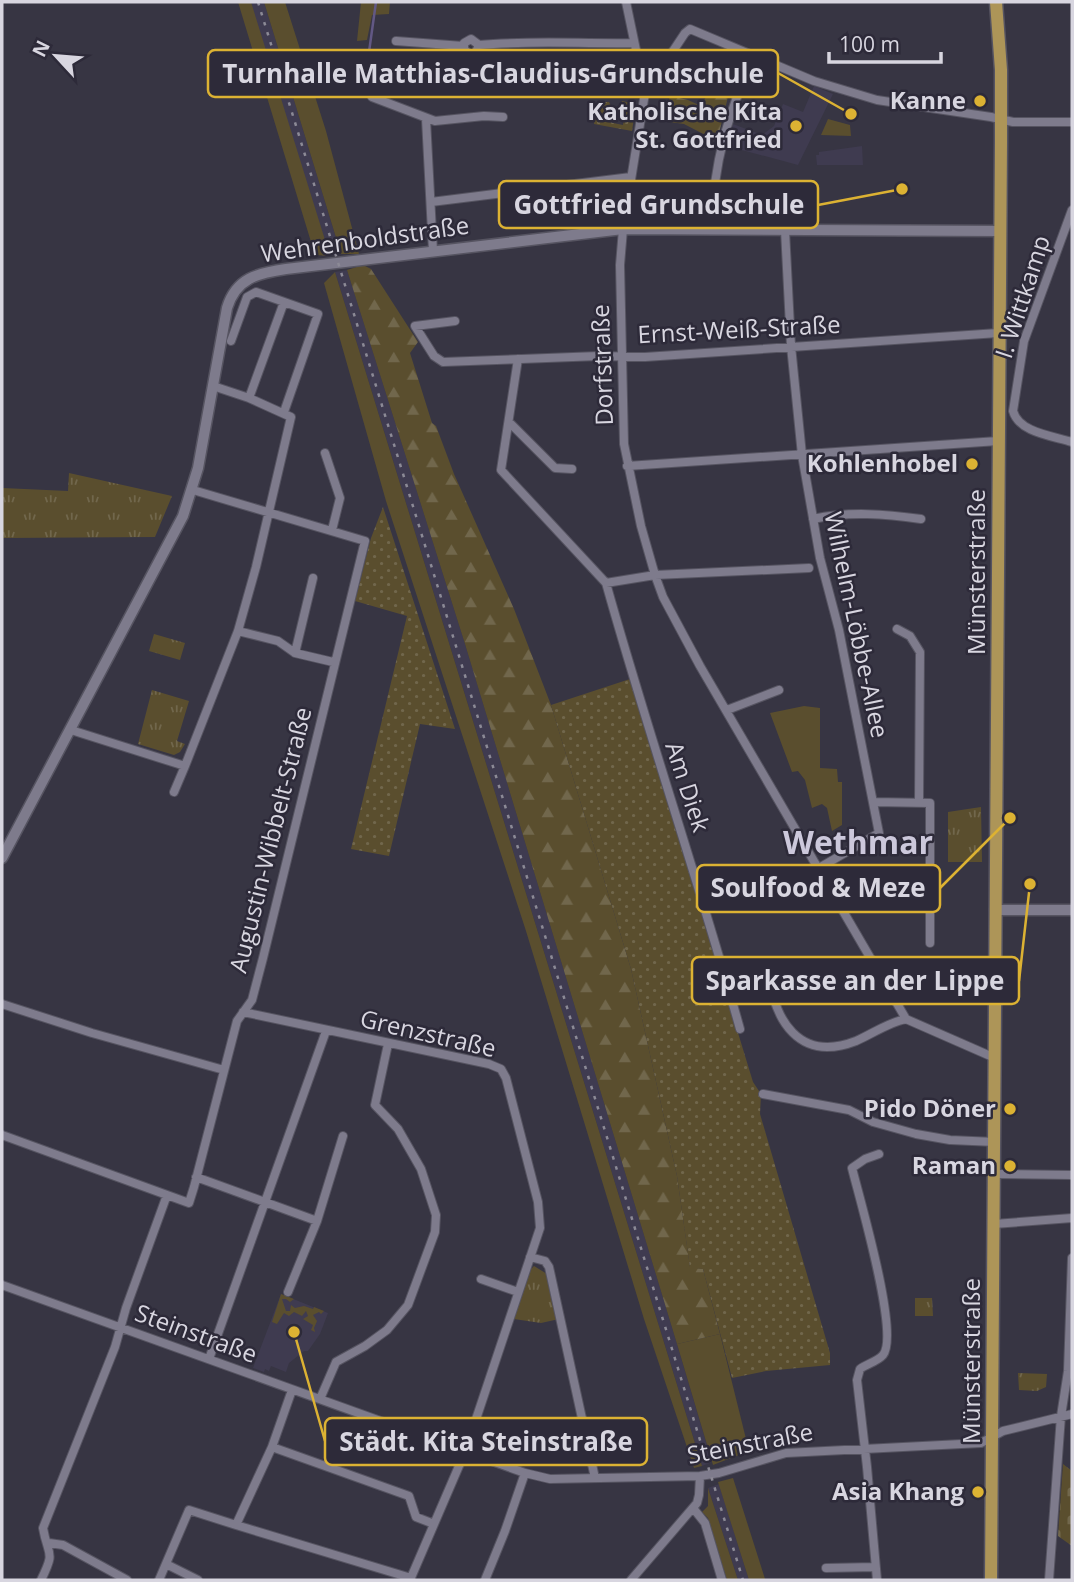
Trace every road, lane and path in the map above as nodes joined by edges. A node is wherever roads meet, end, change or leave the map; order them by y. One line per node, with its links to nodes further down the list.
1 (626, 2): 4 (street, Dorfstraße)
2 (996, 2): 10 (main road, Münsterstraße)
3 (396, 41): 4 (street)
4 (634, 43): 6 (street, Dorfstraße)
5 (754, 55): 6 (street); 10 (street); 16 (street)
6 (645, 93): 12 (street, Dorfstraße)
7 (372, 97): 9 (street)
8 (503, 117): 9 (street)
9 (426, 119): 13 (street)
10 (1000, 119): 11 (street); 18 (main road, Münsterstraße)
11 (1072, 122)
12 (631, 177): 13 (street); 15 (street, Dorfstraße)
13 (431, 202): 19 (street)
14 (1072, 210): 32 (street, I. Wittkamp)
15 (623, 229): 16 (street, Wehrenboldstraße); 19 (street, Wehrenboldstraße); 25 (street, Dorfstraße)
16 (711, 229): 17 (street, Wehrenboldstraße)
17 (785, 230): 18 (street, Wehrenboldstraße); 24 (street, Wilhelm-Löbbe-Allee)
18 (999, 232): 22 (main road, Münsterstraße)
19 (433, 251): 27 (street, Wehrenboldstraße)
20 (284, 302): 23 (street); 28 (street); 29 (street)
21 (454, 321): 26 (street, Ernst-Weiß-Straße)
22 (998, 334): 24 (street, Ernst-Weiß-Straße); 31 (main road, Münsterstraße)
23 (231, 341)
24 (791, 346): 25 (street, Ernst-Weiß-Straße); 34 (street, Wilhelm-Löbbe-Allee)
25 (623, 356): 26 (street, Ernst-Weiß-Straße); 35 (street, Dorfstraße)
26 (518, 359): 30 (street)
27 (213, 386): 28 (street); 37 (street, Wehrenboldstraße)
28 (249, 398): 29 (street)
29 (284, 412): 38 (street)
30 (509, 422): 36 (street); 45 (street)
31 (998, 441): 34 (street); 59 (main road, Münsterstraße)
32 (1072, 442)
33 (325, 453): 41 (street)
34 (802, 455): 35 (street); 39 (street, Wilhelm-Löbbe-Allee)
35 (628, 467): 43 (street, Dorfstraße)
36 (572, 469)
37 (193, 490): 38 (street, Augustin-Wibbelt-Straße); 52 (street, Wehrenboldstraße)
38 (269, 513): 41 (street, Augustin-Wibbelt-Straße); 47 (street)
39 (813, 519): 40 (street); 55 (street, Wilhelm-Löbbe-Allee)
40 (921, 519)
41 (332, 530): 49 (street, Augustin-Wibbelt-Straße)
42 (809, 568): 43 (street)
43 (655, 575): 45 (street); 51 (street, Dorfstraße)
44 (313, 578): 48 (street)
45 (606, 583): 66 (street, Am Diek)
46 (897, 629): 56 (street)
47 (238, 631): 48 (street); 53 (street)
48 (295, 653): 49 (street)
49 (333, 662): 64 (street, Augustin-Wibbelt-Straße)
50 (779, 690): 51 (street)
51 (727, 710): 58 (street, Dorfstraße)
52 (71, 730): 53 (street); 57 (street, Wehrenboldstraße)
53 (185, 766): 54 (street)
54 (174, 792)
55 (874, 802): 56 (street); 58 (street, Wilhelm-Löbbe-Allee)
56 (919, 802): 61 (street)
57 (2, 858)
58 (819, 869): 65 (street, Dorfstraße)
59 (995, 910): 60 (street); 69 (main road, Münsterstraße)
60 (1072, 910)
61 (930, 943)
62 (769, 970): 65 (street)
63 (2, 1004): 70 (street)
64 (243, 1012): 67 (street, Grenzstraße); 70 (street, Augustin-Wibbelt-Straße)
65 (906, 1018): 69 (street)
66 (740, 1029)
67 (326, 1031): 68 (street, Grenzstraße); 80 (street)
68 (388, 1044): 84 (street, Grenzstraße); 93 (street)
69 (995, 1058): 74 (main road, Münsterstraße)
70 (224, 1070): 78 (street, Augustin-Wibbelt-Straße)
71 (763, 1094): 74 (street)
72 (2, 1135): 79 (street)
73 (343, 1136): 82 (street)
74 (995, 1142): 76 (main road, Münsterstraße)
75 (879, 1154): 98 (street)
76 (995, 1174): 77 (street); 83 (main road, Münsterstraße)
77 (1072, 1175)
78 (196, 1177): 79 (street, Augustin-Wibbelt-Straße); 80 (street)
79 (167, 1195): 90 (street)
80 (265, 1201): 82 (street); 91 (street)
81 (1072, 1217): 83 (street)
82 (317, 1221): 88 (street)
83 (994, 1224): 96 (main road, Münsterstraße)
84 (530, 1257): 89 (street, Grenzstraße); 102 (street)
85 (1072, 1258): 95 (street)
86 (481, 1279): 89 (street)
87 (2, 1285): 90 (street, Steinstraße)
88 (288, 1292)
89 (518, 1292): 99 (street, Grenzstraße)
90 (121, 1328): 91 (street, Steinstraße); 106 (street)
91 (209, 1359): 92 (street, Steinstraße)
92 (292, 1390): 93 (street, Steinstraße); 97 (street)
93 (320, 1399): 99 (street, Steinstraße)
94 (1072, 1414): 95 (street, Steinstraße)
95 (1061, 1416): 96 (street, Steinstraße); 120 (street)
96 (992, 1437): 98 (street, Steinstraße); 119 (main road, Münsterstraße)
97 (272, 1447): 104 (street); 105 (street)
98 (865, 1448): 101 (street, Steinstraße); 108 (street)
99 (465, 1452): 100 (street, Steinstraße); 104 (street, Grenzstraße)
100 (525, 1473): 102 (street, Steinstraße); 115 (street)
101 (700, 1476): 102 (street, Steinstraße); 103 (street)
102 (595, 1478)
103 (693, 1508): 116 (street); 117 (street)
104 (433, 1524): 110 (street, Grenzstraße)
105 (236, 1525): 107 (street); 110 (street)
106 (49, 1543): 111 (street); 112 (street)
107 (166, 1564): 113 (street); 114 (street)
108 (875, 1567): 109 (street); 118 (street)
109 (826, 1568)
110 (410, 1579)
111 (41, 1580)
112 (127, 1580)
113 (159, 1580)
114 (198, 1580)
115 (485, 1580)
116 (631, 1580)
117 (722, 1580)
118 (877, 1580)
119 (991, 1580)
120 (1049, 1580)

